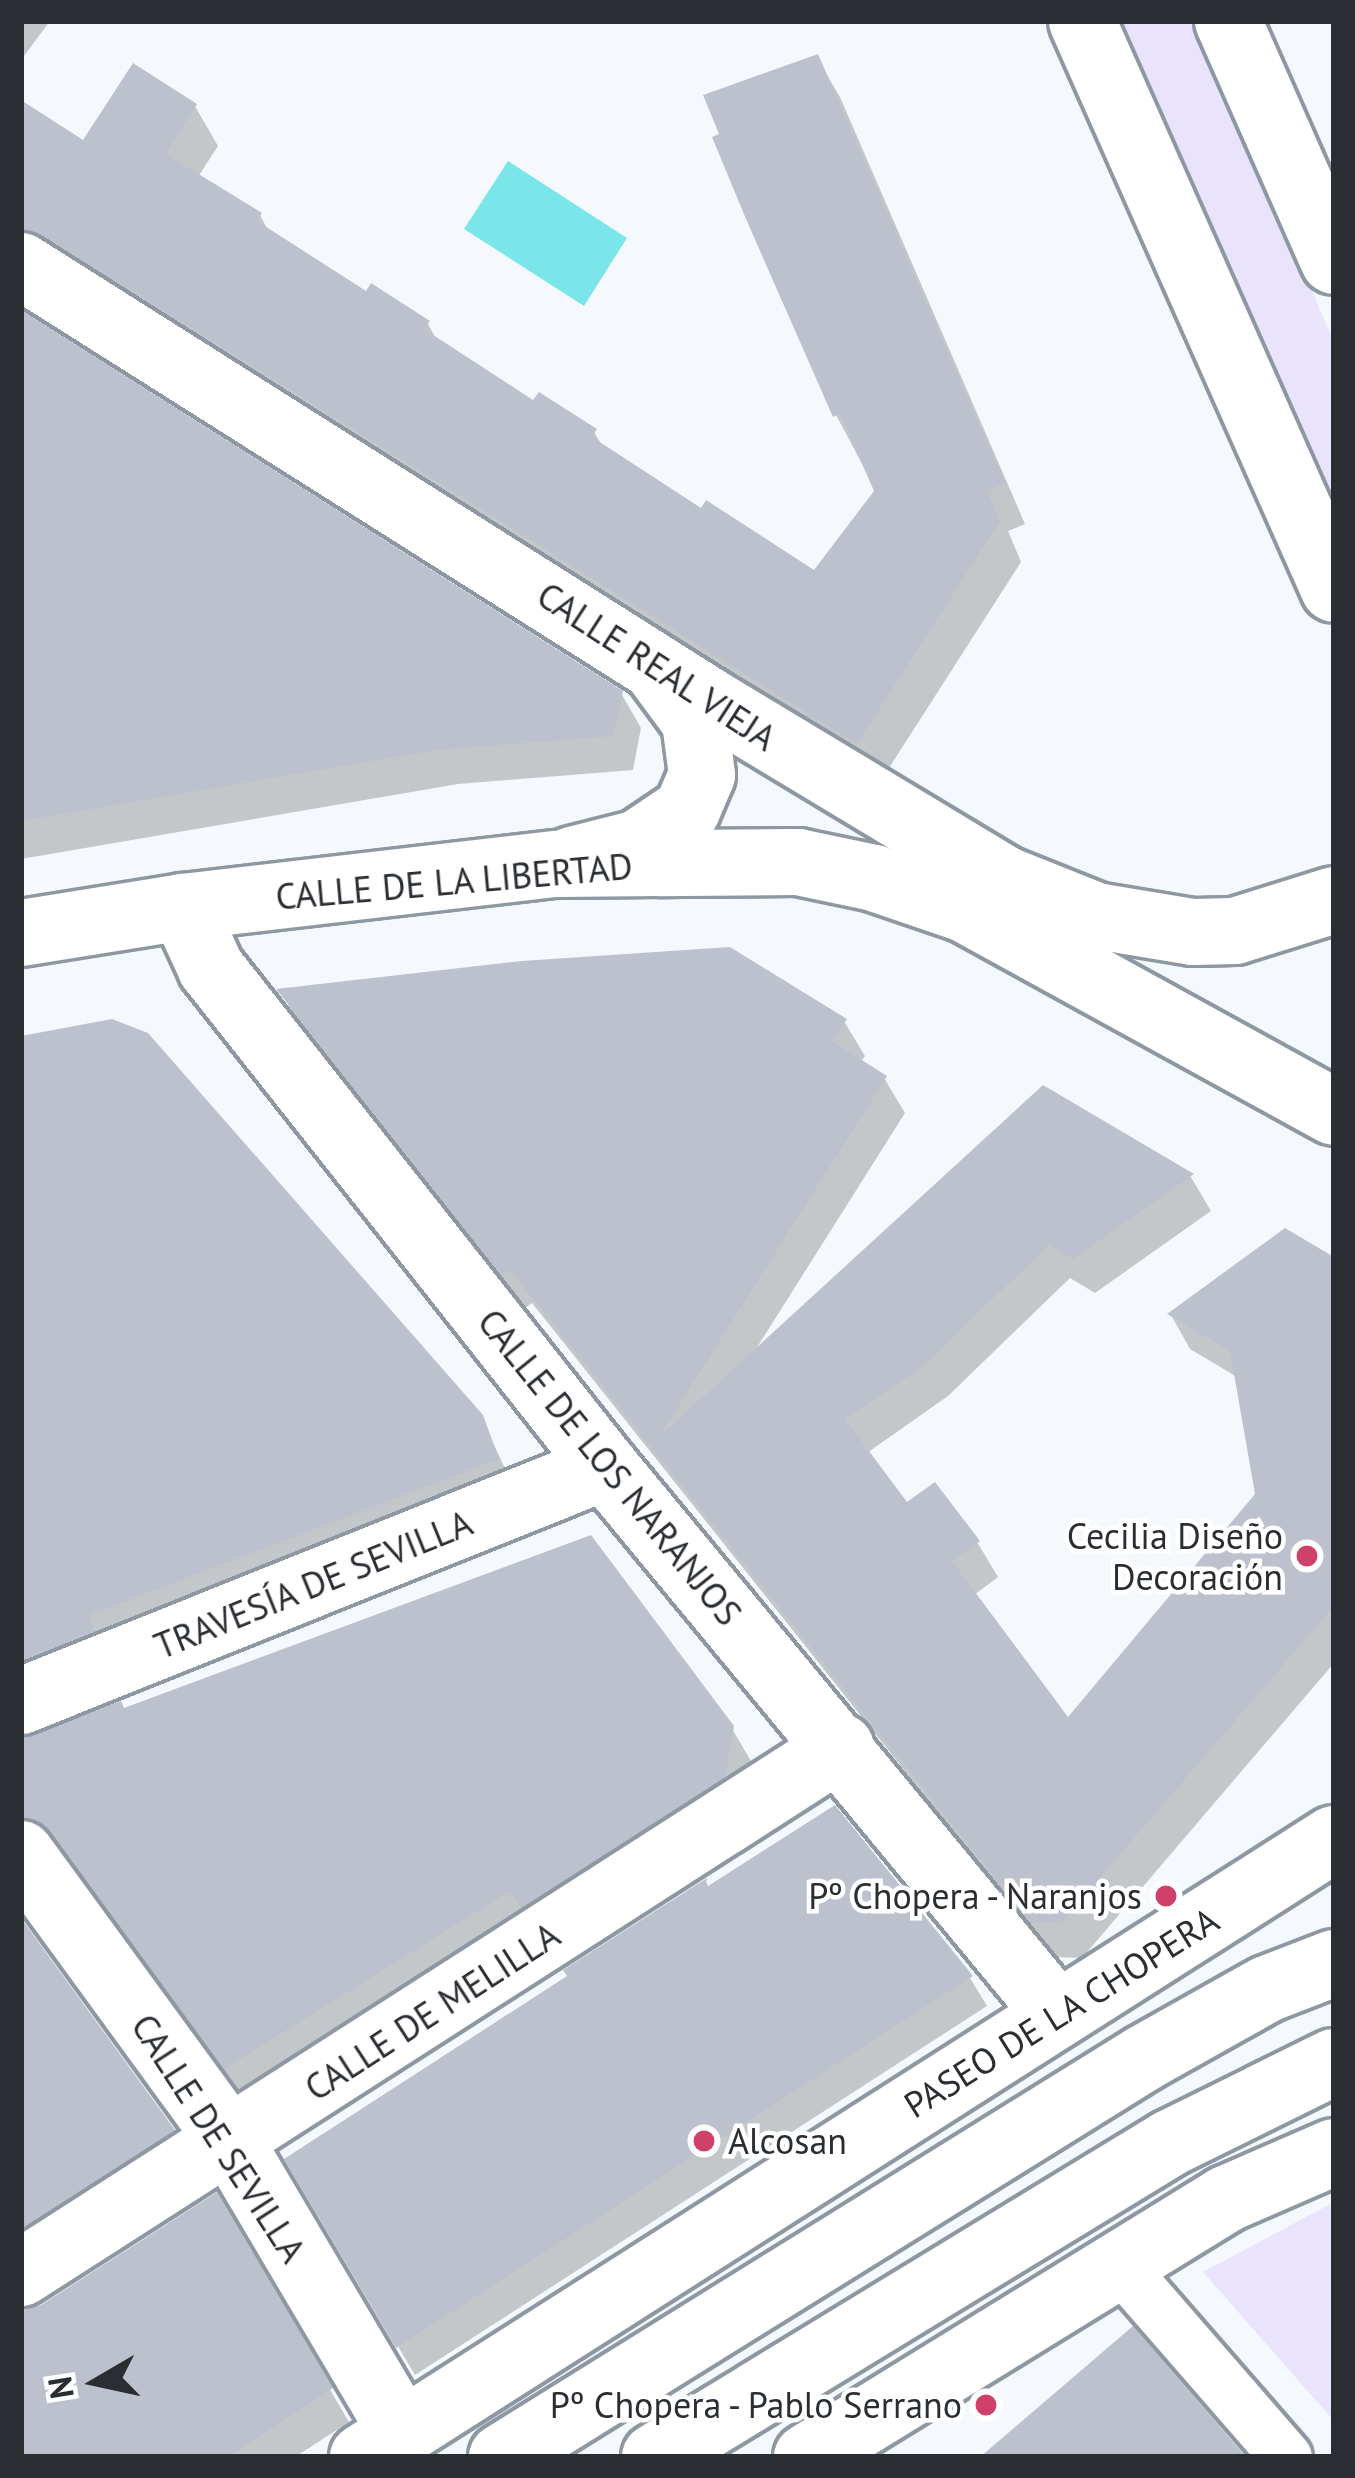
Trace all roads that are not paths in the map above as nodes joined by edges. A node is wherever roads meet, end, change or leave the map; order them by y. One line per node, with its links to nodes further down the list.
1 (1082, 21): 5 (main road)
2 (1228, 21): 3 (main road)
3 (1334, 261)
4 (21, 266): 6 (main road, CALLE REAL VIEJA)
5 (1334, 590)
6 (649, 658): 7 (main road); 8 (main road, CALLE REAL VIEJA)
7 (557, 864): 9 (main road, CALLE DE LA LIBERTAD); 11 (main road, CALLE DE LA LIBERTAD)
8 (1334, 900)
9 (183, 907): 10 (main road, CALLE DE LA LIBERTAD); 12 (main road, CALLE DE LOS NARANJOS)
10 (21, 933)
11 (1334, 1112)
12 (605, 1466): 13 (main road, TRAVESÍA DE SEVILLA); 14 (main road, CALLE DE LOS NARANJOS)
13 (21, 1701)
14 (841, 1747): 18 (main road, CALLE DE LOS NARANJOS); 20 (main road, CALLE DE MELILLA)
15 (1334, 1839): 18 (main road, PASEO DE LA CHOPERA)
16 (21, 1853): 20 (main road, CALLE DE SEVILLA)
17 (1334, 1963): 26 (main road)
18 (1057, 2014): 24 (main road, PASEO DE LA CHOPERA)
19 (1334, 2062): 27 (main road)
20 (230, 2141): 23 (main road, CALLE DE MELILLA); 24 (main road, CALLE DE SEVILLA)
21 (1334, 2152): 22 (main road)
22 (1120, 2266): 25 (main road); 28 (street)
23 (21, 2273)
24 (383, 2444)
25 (819, 2454)
26 (502, 2457)
27 (655, 2457)
28 (1286, 2457)

